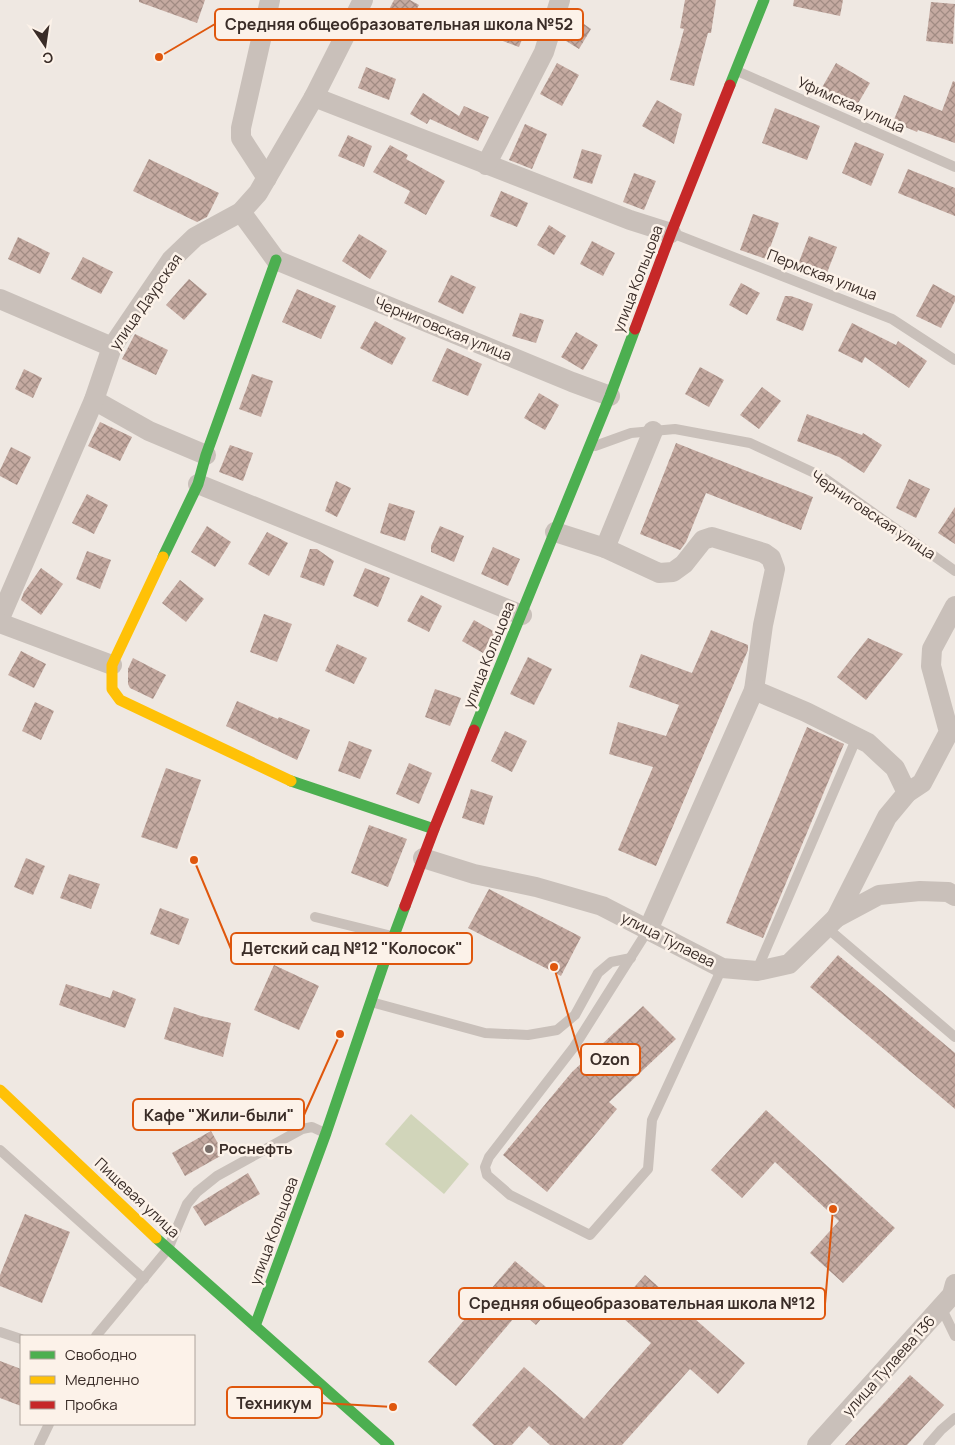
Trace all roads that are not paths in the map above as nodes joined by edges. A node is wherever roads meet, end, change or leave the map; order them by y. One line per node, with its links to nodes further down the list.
1 (270, 0): 9 (street)
2 (363, 0): 6 (street, улица Даурская)
3 (560, 0): 7 (street)
4 (764, 0): 5 (main road, улица Кольцова)
5 (736, 71): 8 (lane, Уфимская улица); 11 (main road, улица Кольцова)
6 (314, 97): 7 (street); 9 (street, улица Даурская)
7 (486, 165): 11 (street)
8 (955, 167)
9 (267, 178): 10 (street, улица Даурская)
10 (241, 212): 12 (street); 14 (street, улица Даурская)
11 (671, 233): 15 (lane, Пермская улица); 16 (main road, улица Кольцова)
12 (276, 260): 16 (street, Черниговская улица); 20 (main road)
13 (0, 299): 14 (street)
14 (112, 347): 17 (street, улица Даурская)
15 (955, 360)
16 (610, 396): 19 (main road, улица Кольцова)
17 (94, 400): 20 (street); 27 (street, улица Даурская)
18 (653, 431): 19 (lane, Черниговская улица); 23 (street); 24 (lane, Черниговская улица)
19 (588, 449): 22 (main road, улица Кольцова)
20 (206, 455): 21 (main road)
21 (198, 484): 26 (street); 29 (main road)
22 (555, 532): 23 (street); 26 (main road, улица Кольцова)
23 (605, 548): 30 (street)
24 (955, 571)
25 (955, 606): 32 (street)
26 (522, 614): 33 (main road, улица Кольцова)
27 (0, 618)
28 (0, 623): 29 (street)
29 (112, 665): 33 (main road)
30 (754, 690): 31 (street); 38 (street)
31 (856, 737): 32 (street); 42 (lane)
32 (907, 793): 37 (street)
33 (434, 830): 34 (main road, улица Кольцова)
34 (423, 858): 38 (street, улица Тулаева); 39 (main road, улица Кольцова)
35 (955, 896): 37 (street, улица Тулаева)
36 (315, 917): 39 (lane)
37 (831, 922): 42 (street, улица Тулаева); 44 (lane)
38 (648, 930): 40 (lane); 41 (street, улица Тулаева)
39 (394, 937): 43 (main road, улица Кольцова)
40 (631, 958): 41 (lane); 43 (lane)
41 (722, 968): 42 (street, улица Тулаева)
42 (757, 971)
43 (371, 1002): 46 (main road, улица Кольцова)
44 (955, 1038)
45 (0, 1090): 48 (main road, Пищевая улица)
46 (326, 1134): 48 (lane); 52 (main road, улица Кольцова)
47 (0, 1150): 49 (lane)
48 (168, 1249): 49 (lane); 52 (main road, Пищевая улица)
49 (144, 1279): 54 (lane)
50 (955, 1284): 51 (street, улица Тулаева 136)
51 (941, 1307): 55 (lane); 61 (street, улица Тулаева 136)
52 (255, 1326): 60 (main road)
53 (0, 1332): 56 (lane)
54 (97, 1335)
55 (955, 1336)
56 (20, 1339)
57 (955, 1418): 62 (lane)
58 (49, 1425): 59 (lane)
59 (39, 1445)
60 (389, 1445)
61 (817, 1445)
62 (928, 1445)

